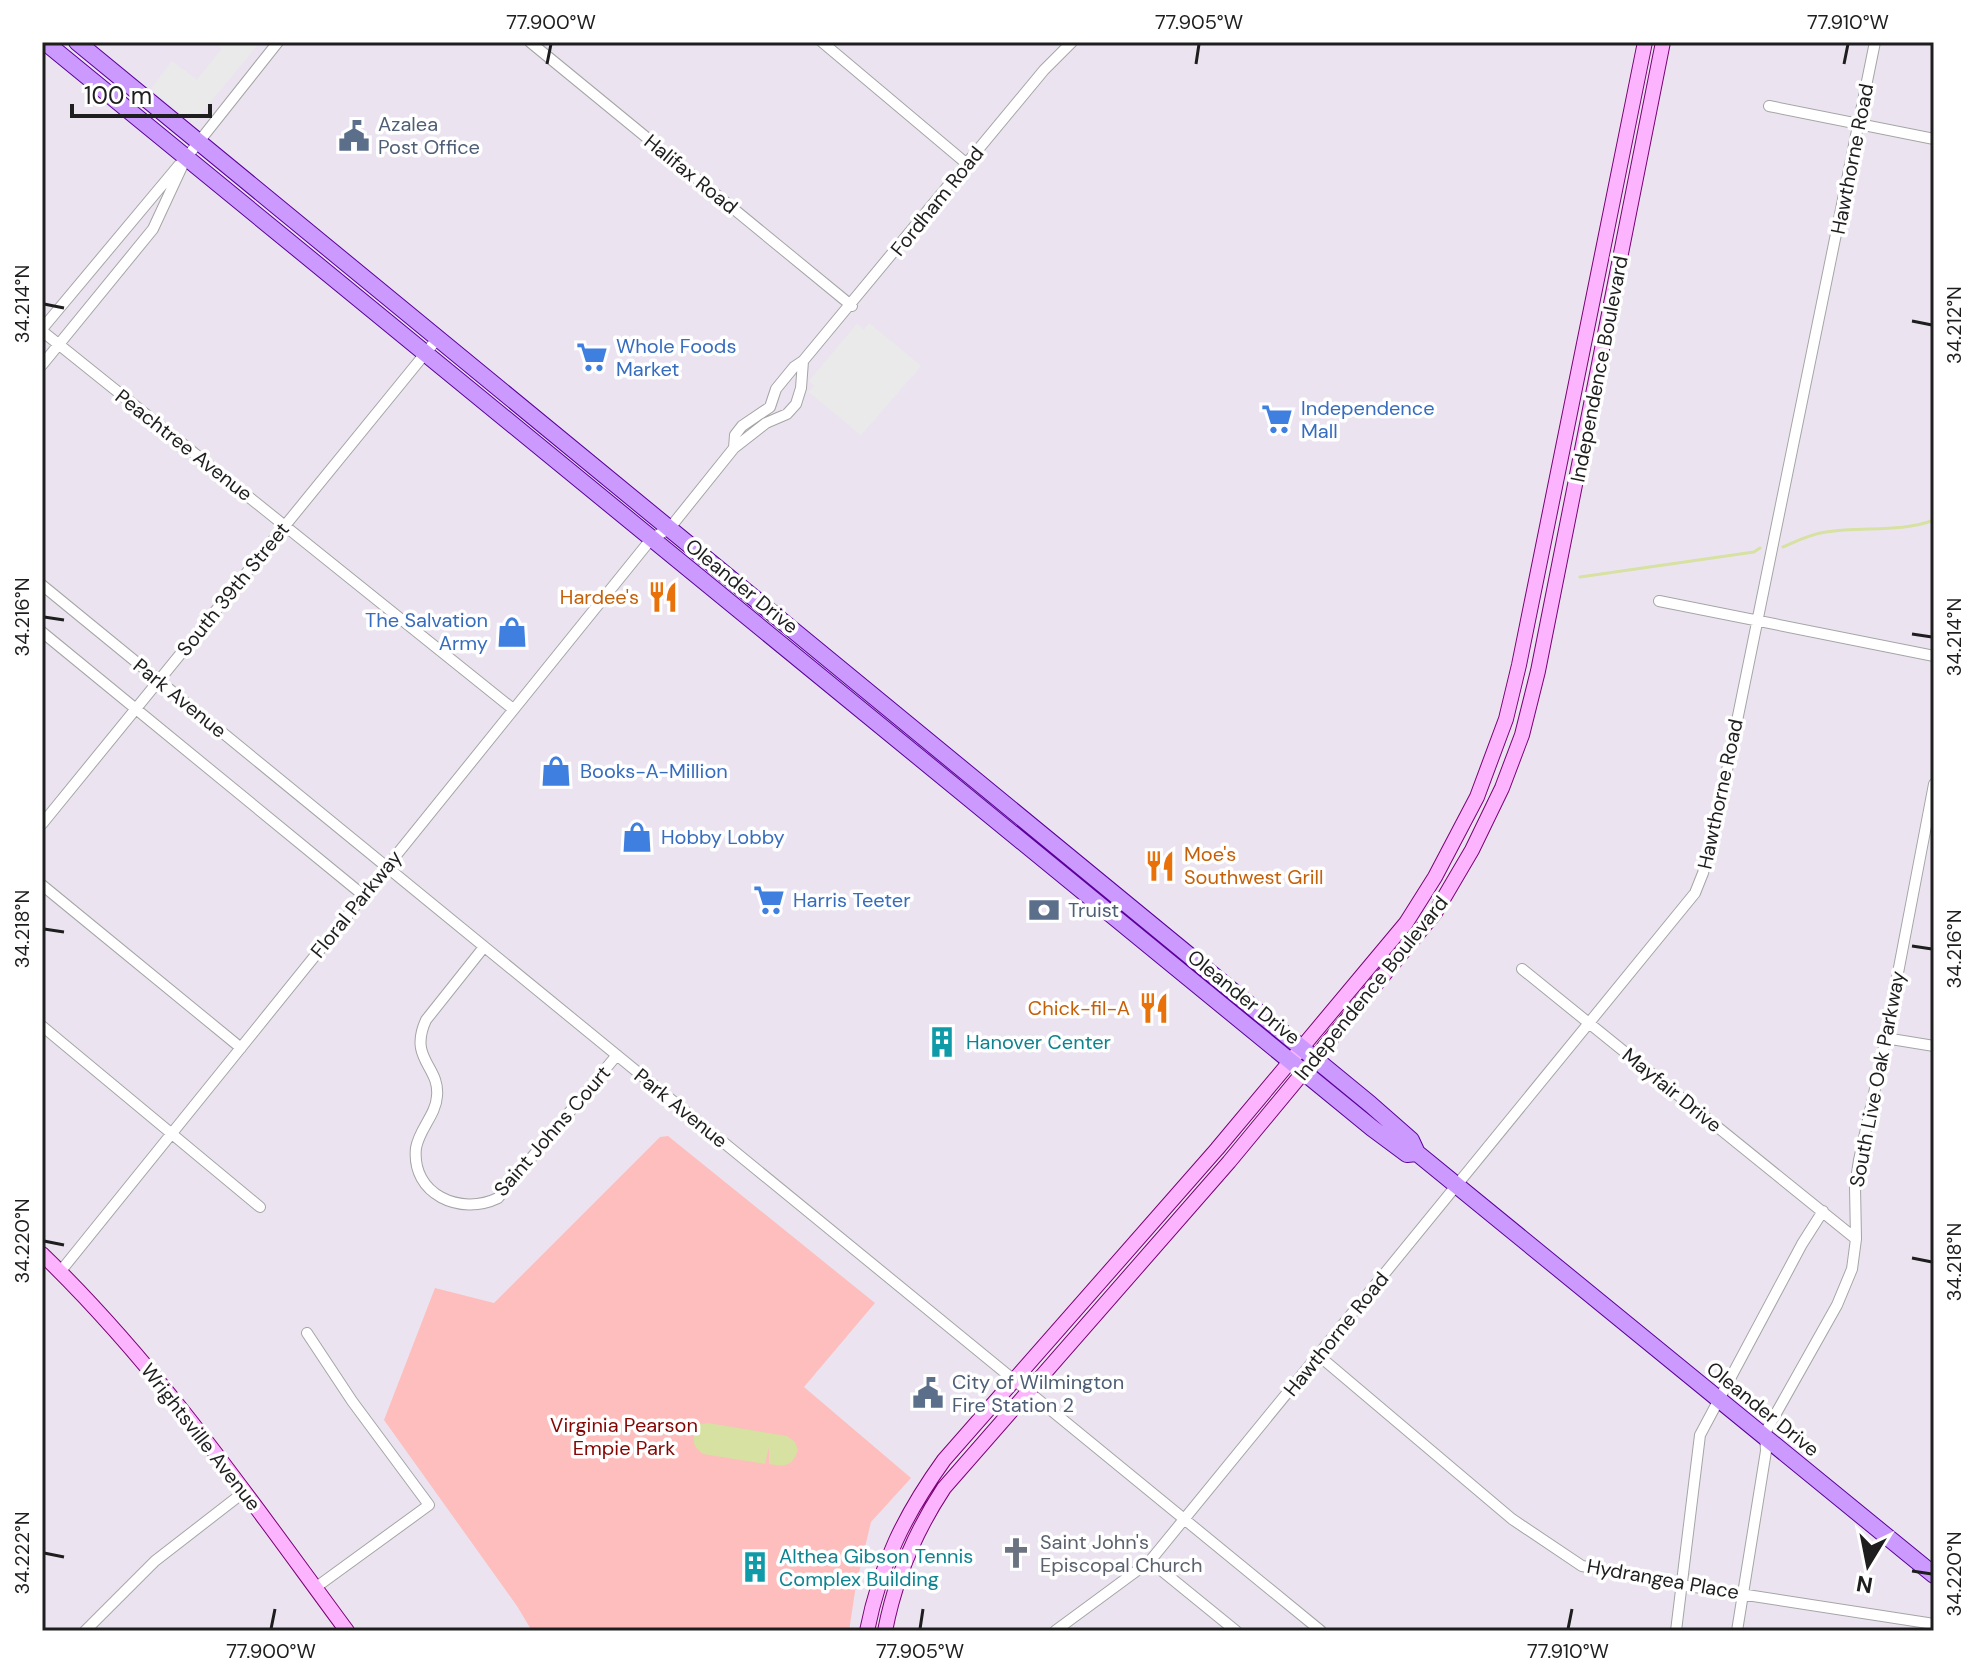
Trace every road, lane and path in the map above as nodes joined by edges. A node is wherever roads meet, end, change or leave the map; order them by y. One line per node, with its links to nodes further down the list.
1 (45, 42): 14 (main road, Oleander Drive)
2 (77, 42): 13 (main road, Oleander Drive)
3 (278, 42): 13 (street)
4 (530, 42): 16 (street, Halifax Road)
5 (822, 42): 15 (street)
6 (1072, 42): 15 (street, Fordham Road)
7 (1645, 42): 27 (main road, Independence Boulevard)
8 (1663, 42): 33 (main road, Independence Boulevard)
9 (1875, 42): 11 (street, Hawthorne Road)
10 (1769, 106): 11 (street)
11 (1859, 123): 12 (street); 30 (street, Hawthorne Road)
12 (1934, 139)
13 (197, 142): 14 (street); 18 (main road, Oleander Drive)
14 (186, 158): 17 (street); 19 (street); 20 (main road, Oleander Drive)
15 (967, 164): 16 (street, Fordham Road)
16 (852, 306): 21 (street, Fordham Road)
17 (42, 330): 19 (street, Peachtree Avenue)
18 (437, 339): 20 (street, South 39th Street); 25 (main road, Oleander Drive)
19 (59, 345): 22 (street); 24 (street, Peachtree Avenue)
20 (425, 353): 24 (street, South 39th Street); 26 (main road, Oleander Drive)
21 (803, 361): 23 (street, Fordham Road); 23 (street, Fordham Road)
22 (42, 365)
23 (734, 448): 25 (street, Fordham Road)
24 (286, 525): 34 (street, South 39th Street); 36 (street, Peachtree Avenue)
25 (669, 529): 26 (street, Fordham Road); 48 (main road, Oleander Drive)
26 (652, 538): 36 (street, Floral Parkway); 52 (main road, Oleander Drive)
27 (1538, 568): 33 (main road); 48 (main road, Independence Boulevard)
28 (42, 585): 34 (street, Park Avenue)
29 (1659, 601): 30 (street)
30 (1758, 621): 32 (street); 44 (street, Hawthorne Road)
31 (42, 632): 35 (street, Park Avenue)
32 (1934, 656)
33 (1538, 671): 51 (main road, Independence Boulevard)
34 (158, 680): 35 (street, South 39th Street); 39 (street, Park Avenue)
35 (135, 708): 38 (street, South 39th Street); 41 (street, Park Avenue)
36 (513, 709): 39 (street, Floral Parkway)
37 (1934, 784): 46 (street, South Live Oak Parkway)
38 (42, 824)
39 (386, 867): 41 (street, Floral Parkway); 42 (street, Park Avenue)
40 (42, 885): 49 (street)
41 (363, 895): 49 (street, Floral Parkway)
42 (484, 947): 50 (street, Park Avenue); 50 (street, Saint Johns Court)
43 (1522, 969): 44 (street, Mayfair Drive)
44 (1590, 1024): 56 (street, Hawthorne Road); 58 (street, Mayfair Drive)
45 (42, 1026): 54 (street)
46 (1885, 1038): 47 (street); 59 (street, South Live Oak Parkway)
47 (1934, 1046)
48 (1301, 1047): 51 (main road, Oleander Drive); 52 (main road, Independence Boulevard)
49 (241, 1048): 54 (street, Floral Parkway)
50 (617, 1055): 64 (street, Park Avenue)
51 (1314, 1059): 53 (main road, Independence Boulevard); 55 (main road, Oleander Drive)
52 (1289, 1060): 53 (main road, Oleander Drive); 64 (main road, Independence Boulevard)
53 (1303, 1072): 55 (main road, Oleander Drive); 65 (main road, Independence Boulevard)
54 (173, 1133): 57 (street); 61 (street, Floral Parkway)
55 (1417, 1153): 56 (main road, Oleander Drive)
56 (1457, 1187): 63 (street, Hawthorne Road); 66 (main road, Oleander Drive)
57 (260, 1207)
58 (1823, 1211): 59 (street); 66 (street)
59 (1856, 1239): 67 (street, South Live Oak Parkway)
60 (42, 1254): 61 (main road, Wrightsville Avenue)
61 (60, 1272): 68 (main road, Wrightsville Avenue)
62 (307, 1333): 73 (street)
63 (1318, 1355): 69 (street, Hawthorne Road); 72 (street, Hydrangea Place)
64 (1013, 1379): 65 (street, Park Avenue); 78 (main road, Independence Boulevard)
65 (1028, 1391): 69 (street, Park Avenue); 79 (main road, Independence Boulevard)
66 (1718, 1398): 67 (main road, Oleander Drive); 72 (street)
67 (1765, 1437): 71 (main road, Oleander Drive); 74 (street, South Live Oak Parkway)
68 (244, 1492): 73 (main road, Wrightsville Avenue); 76 (street)
69 (1185, 1520): 70 (street, Hawthorne Road); 82 (street, Park Avenue)
70 (1150, 1561): 80 (street, Hawthorne Road); 81 (street)
71 (1934, 1575)
72 (1682, 1585): 74 (street, Hydrangea Place); 83 (street)
73 (315, 1588): 77 (main road, Wrightsville Avenue)
74 (1743, 1594): 75 (street, Hydrangea Place); 84 (street, South Live Oak Parkway)
75 (1934, 1624)
76 (85, 1631)
77 (347, 1631)
78 (867, 1631)
79 (885, 1631)
80 (1055, 1631)
81 (1236, 1631)
82 (1321, 1631)
83 (1676, 1631)
84 (1737, 1631)

